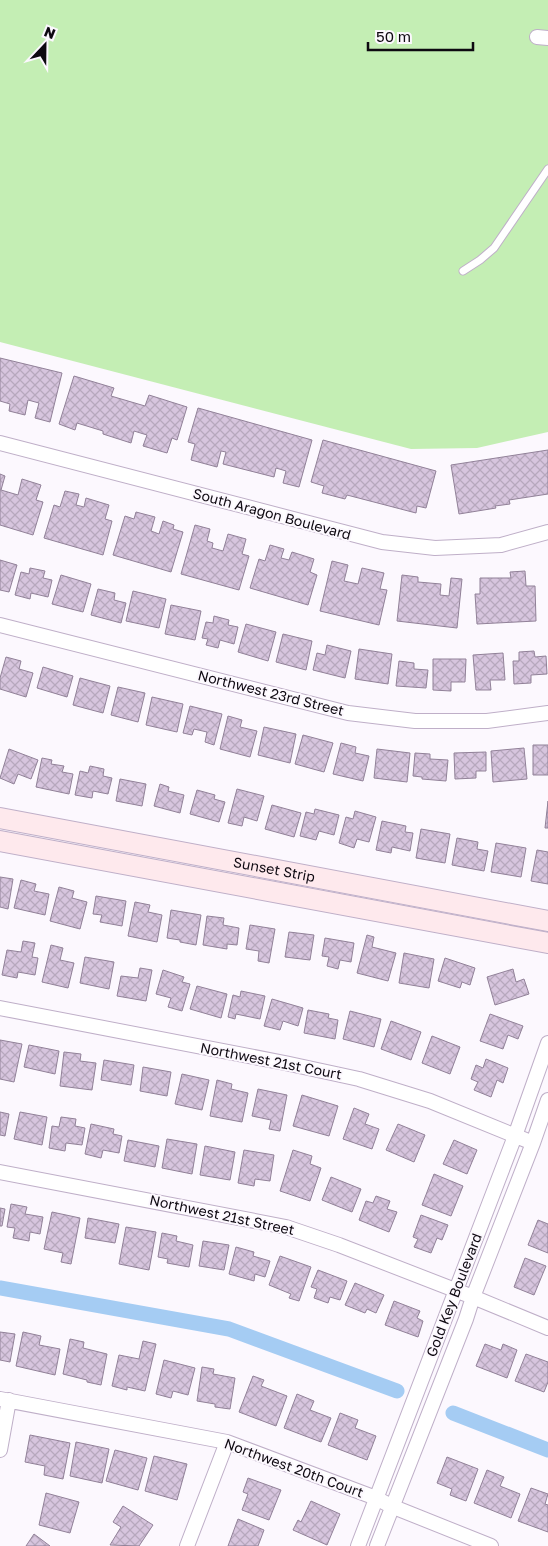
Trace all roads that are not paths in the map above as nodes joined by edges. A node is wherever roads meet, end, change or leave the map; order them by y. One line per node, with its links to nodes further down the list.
1 (548, 169): 2 (lane)
2 (464, 271)
3 (0, 443): 4 (street, South Aragon Boulevard)
4 (548, 532)
5 (0, 625): 6 (street, Northwest 23rd Street)
6 (548, 713)
7 (0, 818): 9 (street, Sunset Strip)
8 (0, 841): 10 (street, Sunset Strip)
9 (548, 921)
10 (548, 942)
11 (0, 1008): 14 (street, Northwest 21st Court)
12 (548, 1044): 14 (street, Gold Key Boulevard)
13 (548, 1100): 15 (street, Gold Key Boulevard)
14 (515, 1136): 15 (street, Northwest 21st Court); 17 (street, Gold Key Boulevard)
15 (533, 1143): 18 (street, Gold Key Boulevard)
16 (0, 1172): 17 (street, Northwest 21st Street)
17 (456, 1290): 18 (street, Northwest 21st Street); 23 (street, Gold Key Boulevard)
18 (473, 1297): 19 (street, Northwest 21st Street); 24 (street, Gold Key Boulevard)
19 (548, 1328)
20 (4, 1399): 21 (street, Northwest 20th Court); 22 (street)
21 (227, 1442): 23 (street, Northwest 20th Court); 25 (street)
22 (0, 1450)
23 (376, 1498): 24 (street, Northwest 20th Court); 26 (street, Gold Key Boulevard)
24 (391, 1506): 27 (street, Gold Key Boulevard); 28 (street, Northwest 20th Court)
25 (187, 1546)
26 (358, 1546)
27 (377, 1546)
28 (492, 1546)

